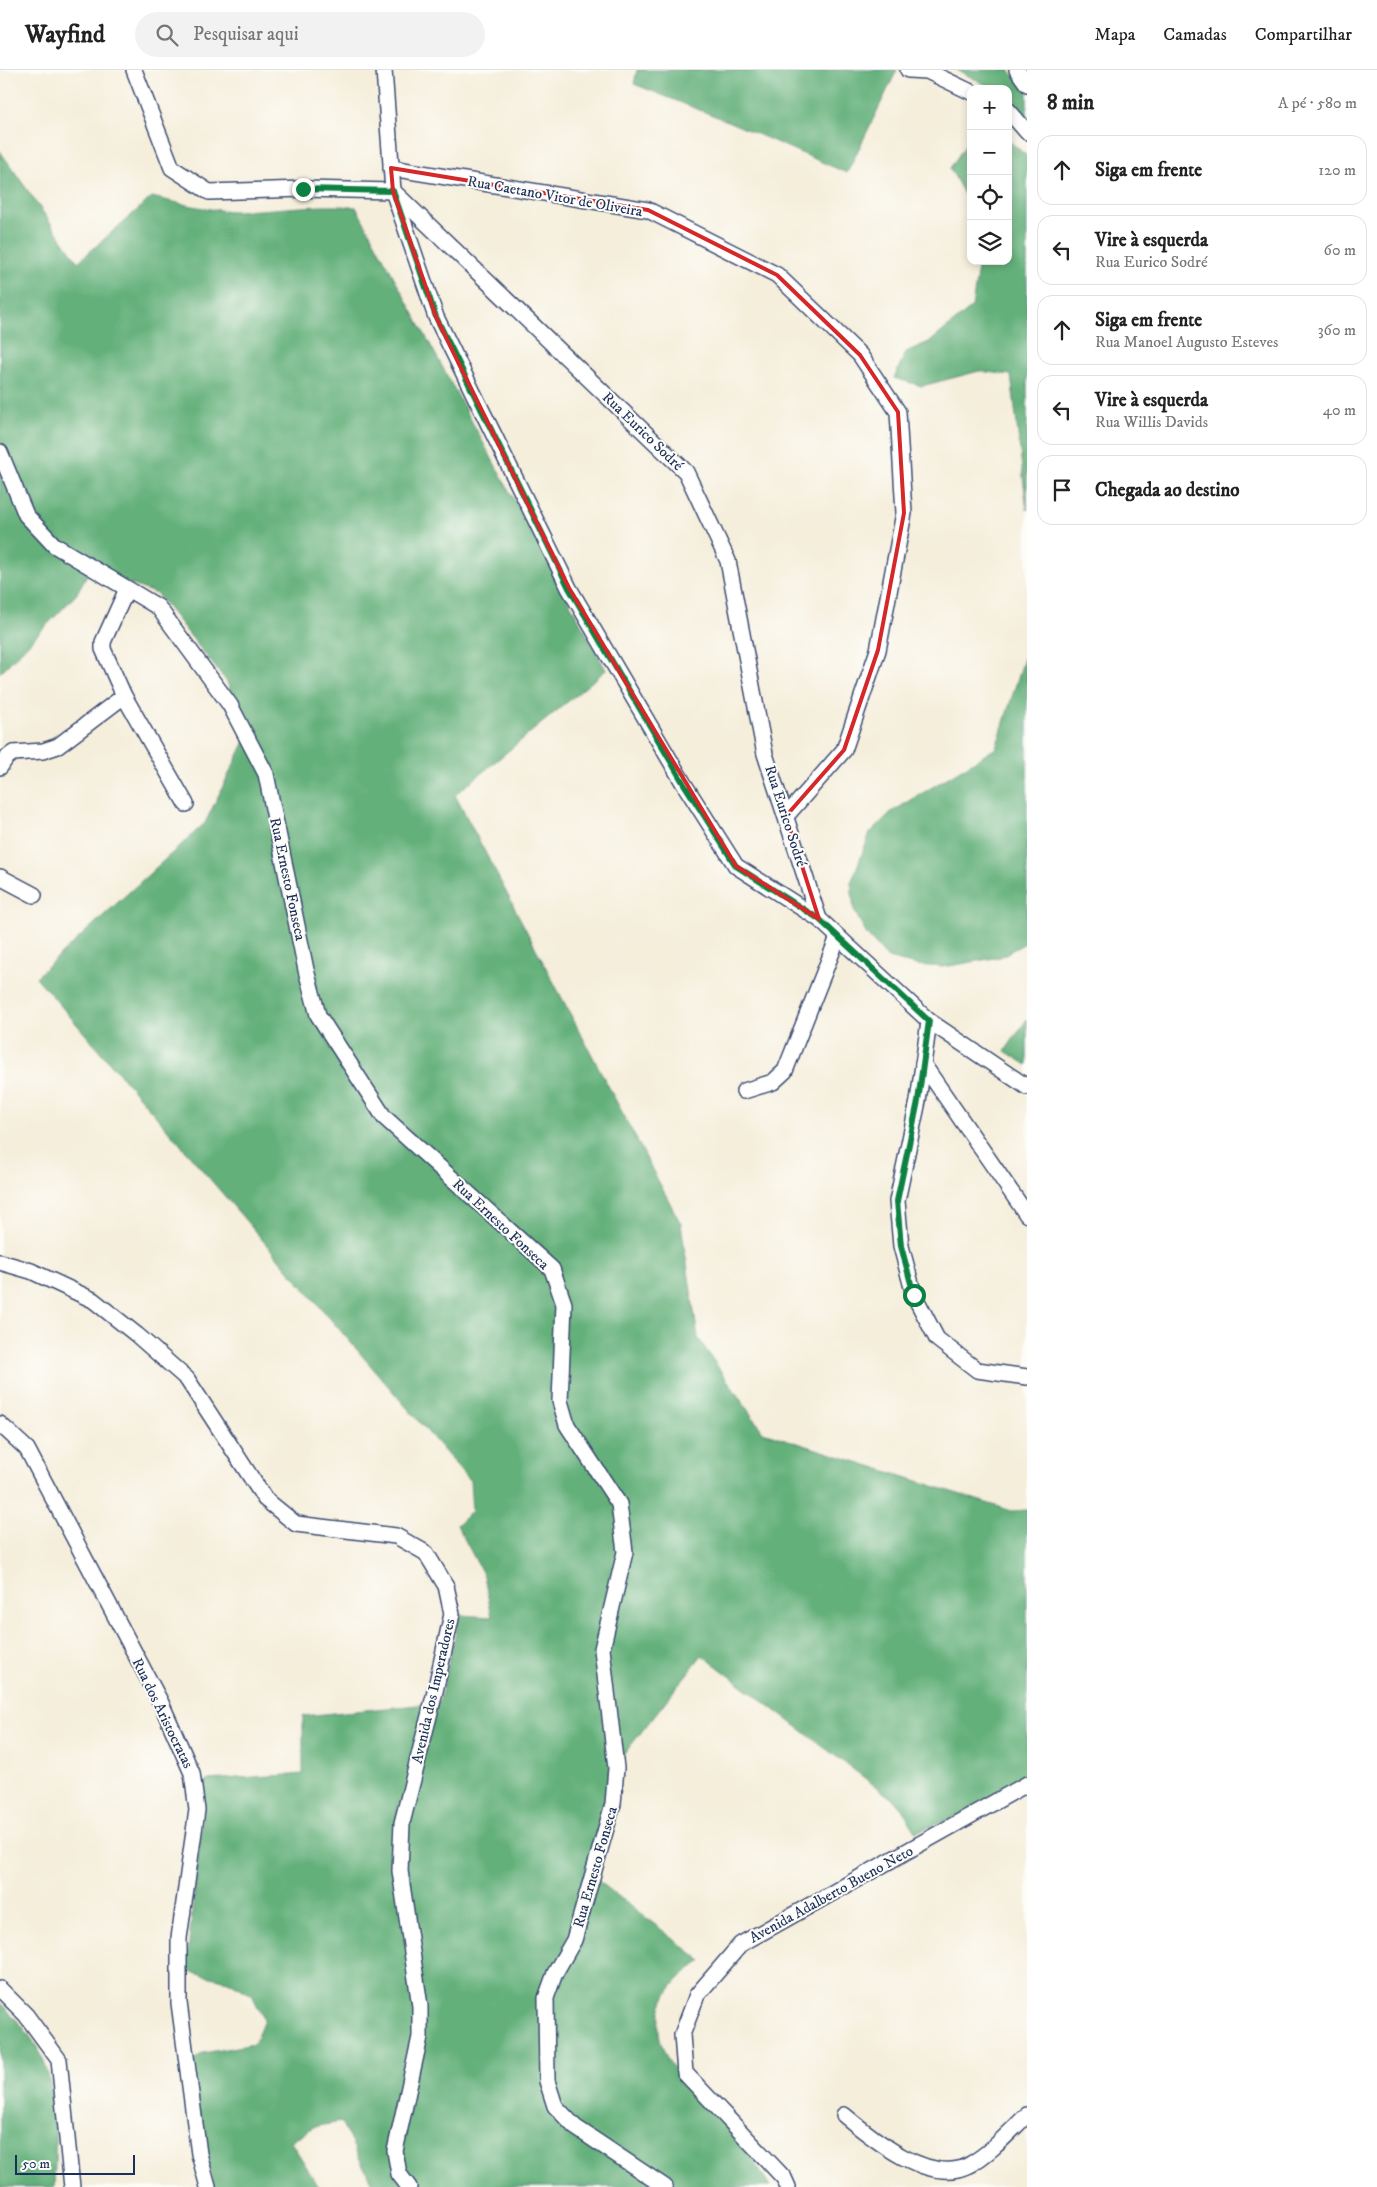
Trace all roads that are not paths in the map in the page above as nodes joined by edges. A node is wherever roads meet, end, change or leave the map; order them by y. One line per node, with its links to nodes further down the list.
1 (134, 70): 10 (street)
2 (384, 70): 9 (street)
3 (908, 70): 6 (street)
4 (1017, 70): 5 (street)
5 (1027, 84)
6 (967, 90)
7 (1012, 115): 8 (street)
8 (1027, 132)
9 (391, 168): 10 (street); 16 (street, Rua Caetano Vitor de Oliveira)
10 (393, 191): 16 (street, Rua Eurico Sodré); 19 (street)
11 (0, 452): 12 (street, Rua Ernesto Fonseca)
12 (127, 589): 13 (street); 36 (street, Rua Ernesto Fonseca)
13 (124, 696): 14 (street); 15 (street)
14 (0, 767)
15 (186, 804)
16 (786, 816): 19 (street, Rua Eurico Sodré)
17 (0, 877): 18 (street)
18 (34, 894)
19 (819, 919): 20 (street, Rua Eurico Sodré)
20 (838, 937): 21 (street, Rua Eurico Sodré); 24 (street)
21 (929, 1021): 22 (street); 23 (street, Rua Eurico Sodré)
22 (923, 1064): 25 (street); 27 (street)
23 (1027, 1087)
24 (744, 1091)
25 (1027, 1215)
26 (0, 1262): 35 (street, Avenida dos Imperadores)
27 (1027, 1377)
28 (0, 1424): 34 (street, Rua dos Aristocratas)
29 (1027, 1784): 37 (street, Avenida Adalberto Bueno Neto)
30 (0, 1989): 33 (street)
31 (844, 2115): 32 (street)
32 (1027, 2115)
33 (72, 2187)
34 (208, 2187)
35 (409, 2187)
36 (665, 2187)
37 (788, 2187)

